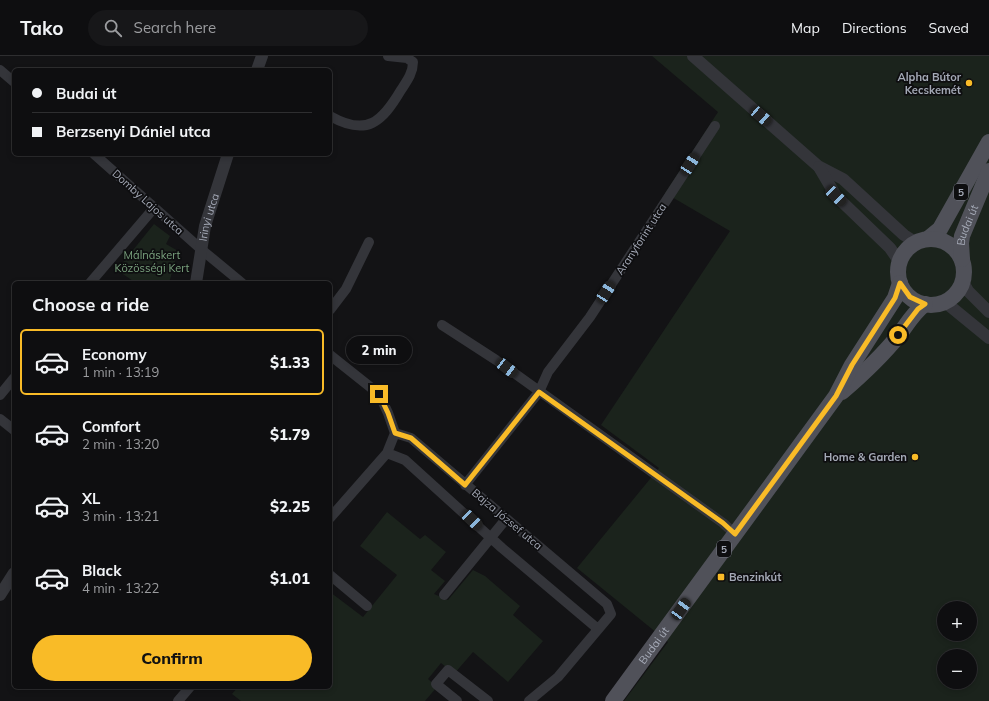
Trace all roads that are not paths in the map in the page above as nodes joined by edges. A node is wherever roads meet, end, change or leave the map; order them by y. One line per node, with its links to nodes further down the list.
1 (262, 56): 4 (street)
2 (388, 56): 7 (street)
3 (693, 56): 12 (street)
4 (258, 68)
5 (0, 70): 6 (street)
6 (12, 80)
7 (332, 117)
8 (715, 126): 33 (street, Aranyforint utca)
9 (989, 142): 15 (main road, Budai út / 5)
10 (96, 156): 14 (street, Domby Lajos utca)
11 (227, 156): 17 (street, Irinyi utca)
12 (818, 166): 15 (street); 19 (street)
13 (989, 171): 18 (main road, Budai út / 5)
14 (154, 208): 17 (street, Domby Lajos utca); 20 (street)
15 (922, 240): 18 (main road); 19 (main road, 5)
16 (369, 242): 27 (street)
17 (202, 250): 21 (street, Irinyi utca); 22 (street, Domby Lajos utca)
18 (962, 259): 23 (main road, 5)
19 (900, 261): 24 (main road, 5)
20 (92, 281)
21 (196, 281)
22 (240, 281)
23 (963, 282): 25 (main road); 28 (street)
24 (900, 283): 26 (main road); 35 (main road, Budai út / 5)
25 (945, 302): 26 (main road); 30 (street)
26 (925, 304): 35 (main road, Budai út / 5)
27 (332, 307)
28 (989, 312)
29 (442, 325): 33 (street)
30 (989, 338)
31 (332, 357): 38 (street)
32 (12, 380): 34 (street)
33 (539, 392): 40 (street, Aranyforint utca); 43 (street)
34 (0, 395)
35 (836, 396): 43 (main road, Budai út / 5)
36 (0, 418): 37 (street)
37 (12, 428)
38 (395, 433): 39 (street); 40 (street, Bajza József utca)
39 (387, 453): 41 (street); 44 (street, Bajza József utca)
40 (465, 485): 42 (street, Bajza József utca)
41 (332, 516)
42 (506, 519): 44 (street); 50 (street, Bajza József utca)
43 (735, 534): 56 (main road, Budai út / 5)
44 (491, 538): 48 (street); 50 (street, Bajza József utca)
45 (12, 576): 47 (street)
46 (332, 577): 49 (street)
47 (0, 595)
48 (444, 595)
49 (367, 606)
50 (598, 629): 55 (street)
51 (188, 689): 52 (street)
52 (179, 700)
53 (457, 701): 54 (street)
54 (488, 701)
55 (529, 701)
56 (613, 701)

